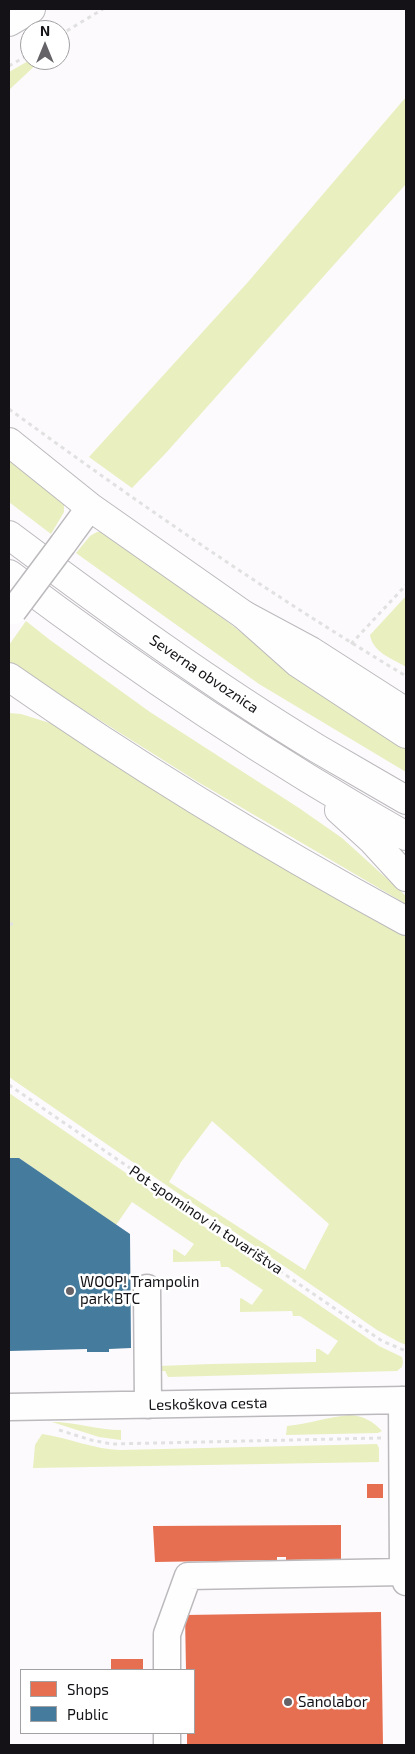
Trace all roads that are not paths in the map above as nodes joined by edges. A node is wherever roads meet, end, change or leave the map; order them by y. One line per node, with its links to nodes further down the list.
1 (31, 9): 2 (main road)
2 (9, 22)
3 (9, 442): 4 (main road)
4 (90, 507): 7 (street, bridge); 8 (main road)
5 (9, 535): 15 (main road, Severna obvoznica)
6 (9, 574): 14 (main road, Severna obvoznica)
7 (11, 613)
8 (244, 615): 11 (main road); 13 (main road)
9 (9, 677): 12 (main road)
10 (9, 702): 12 (main road)
11 (406, 712)
12 (64, 716): 18 (main road)
13 (406, 734)
14 (297, 771): 16 (main road, Severna obvoznica); 17 (main road)
15 (406, 800)
16 (406, 836)
17 (406, 877)
18 (406, 921)
19 (147, 1288): 21 (street)
20 (404, 1400): 21 (street, Leskoškova cesta); 23 (street)
21 (148, 1405): 22 (street, Leskoškova cesta)
22 (9, 1407)
23 (405, 1577): 24 (street)
24 (167, 1669)

